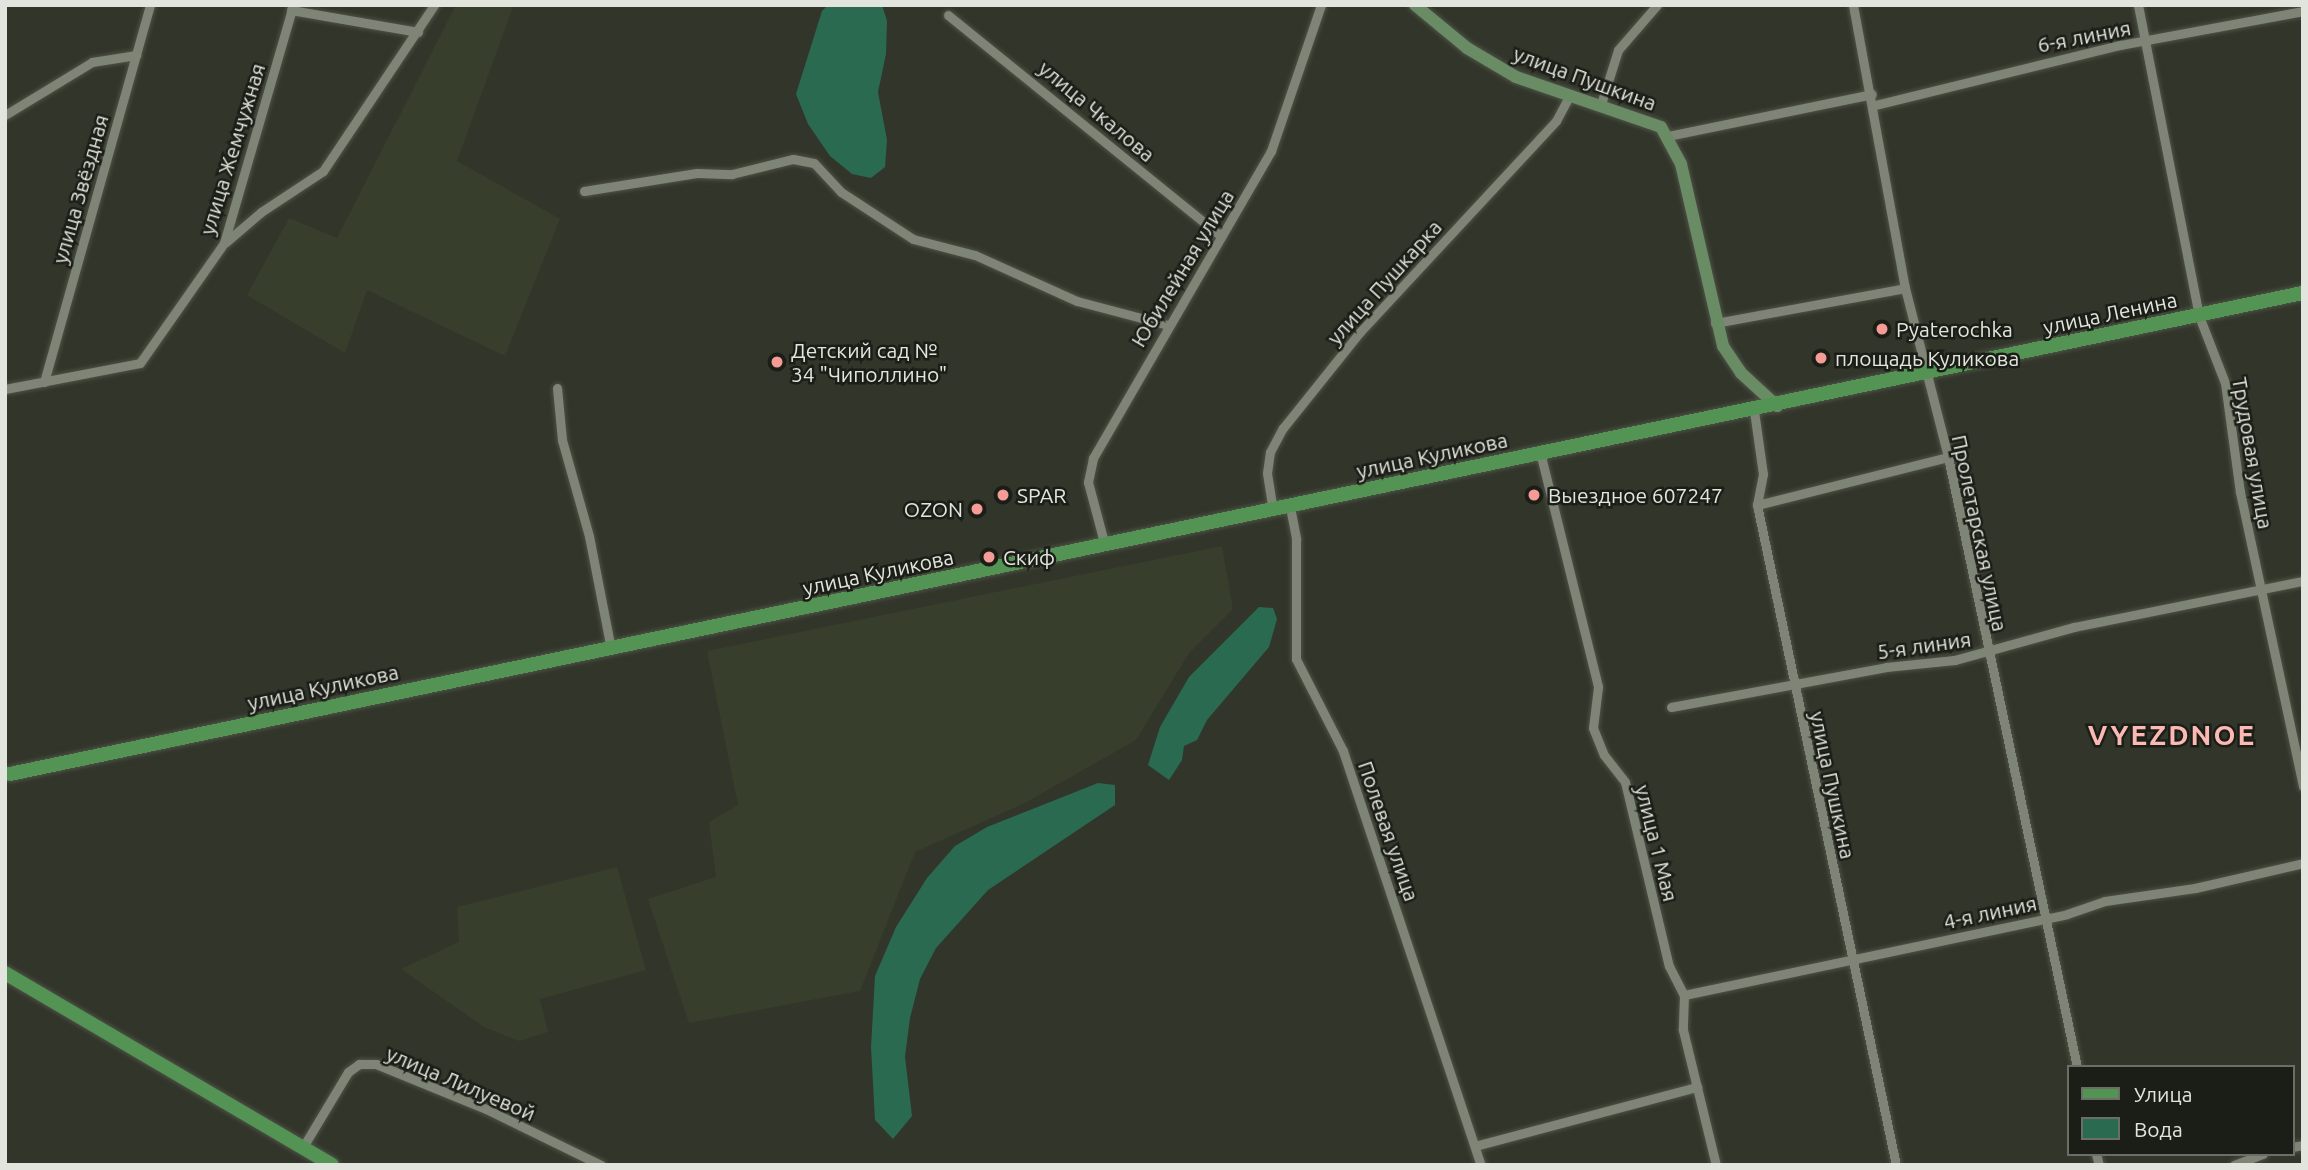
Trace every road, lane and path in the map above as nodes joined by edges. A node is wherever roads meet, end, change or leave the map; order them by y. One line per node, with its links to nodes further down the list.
1 (150, 5): 13 (street, улица Звёздная)
2 (434, 5): 11 (street)
3 (1321, 5): 21 (street, Юбилейная улица)
4 (1415, 5): 15 (street, улица Пушкина)
5 (1657, 5): 16 (street)
6 (1853, 5): 14 (street, Пролетарская улица)
7 (2138, 5): 12 (street, Трудовая улица)
8 (292, 8): 11 (street); 22 (street, улица Жемчужная)
9 (2303, 11): 12 (street, 6-я линия)
10 (948, 15): 21 (street, улица Чкалова)
11 (418, 32): 22 (street)
12 (2146, 42): 17 (street, 6-я линия); 25 (street, Трудовая улица)
13 (136, 55): 18 (street); 29 (street, улица Звёздная)
14 (1872, 94): 17 (street, Пролетарская улица); 19 (street)
15 (1569, 97): 16 (street, улица Пушкина); 38 (street, улица Пушкарка)
16 (1601, 104): 19 (street, улица Пушкина)
17 (1875, 104): 23 (street, Пролетарская улица)
18 (5, 115)
19 (1668, 136): 26 (street, улица Пушкина)
20 (584, 191): 27 (street)
21 (1221, 236): 27 (street, Юбилейная улица)
22 (224, 243): 29 (street, улица Жемчужная)
23 (1905, 288): 26 (street); 28 (street, Пролетарская улица)
24 (2303, 293): 25 (main road, улица Ленина)
25 (2199, 316): 28 (main road, улица Ленина); 41 (street, Трудовая улица)
26 (1715, 323): 32 (street, улица Пушкина)
27 (1168, 325): 39 (street, Юбилейная улица)
28 (1926, 374): 32 (main road); 35 (street, Пролетарская улица)
29 (44, 382): 31 (street)
30 (557, 388): 42 (street)
31 (5, 389)
32 (1777, 406): 33 (main road)
33 (1754, 411): 34 (main road, улица Куликова); 36 (street, улица Пушкина)
34 (1540, 453): 37 (main road, улица Куликова); 52 (street, улица 1 Мая)
35 (1948, 457): 36 (street); 43 (street, Пролетарская улица)
36 (1757, 505): 44 (street, улица Пушкина)
37 (1290, 507): 38 (main road, улица Куликова); 55 (street, Полевая улица)
38 (1273, 511): 39 (main road, улица Куликова)
39 (1105, 546): 42 (main road, улица Куликова)
40 (2303, 581): 41 (street, 5-я линия)
41 (2262, 591): 43 (street, 5-я линия); 47 (street, Трудовая улица)
42 (611, 649): 46 (main road, улица Куликова)
43 (1988, 653): 44 (street, 5-я линия); 49 (street, Пролетарская улица)
44 (1792, 683): 45 (street, 5-я линия); 50 (street, улица Пушкина)
45 (1671, 707)
46 (9, 774)
47 (2303, 786)
48 (2303, 863): 49 (street, 4-я линия)
49 (2045, 918): 50 (street, 4-я линия); 53 (street, Пролетарская улица)
50 (1851, 961): 52 (street, 4-я линия); 62 (street, улица Пушкина)
51 (5, 972): 56 (main road)
52 (1684, 995): 54 (street, улица 1 Мая)
53 (2077, 1065)
54 (1697, 1087): 55 (street); 61 (street, улица 1 Мая)
55 (1475, 1146): 60 (street, Полевая улица)
56 (303, 1147): 58 (main road); 59 (street, улица Лилуевой)
57 (2258, 1156): 63 (street)
58 (332, 1165)
59 (601, 1165)
60 (1481, 1165)
61 (1716, 1165)
62 (1896, 1165)
63 (2234, 1165)

